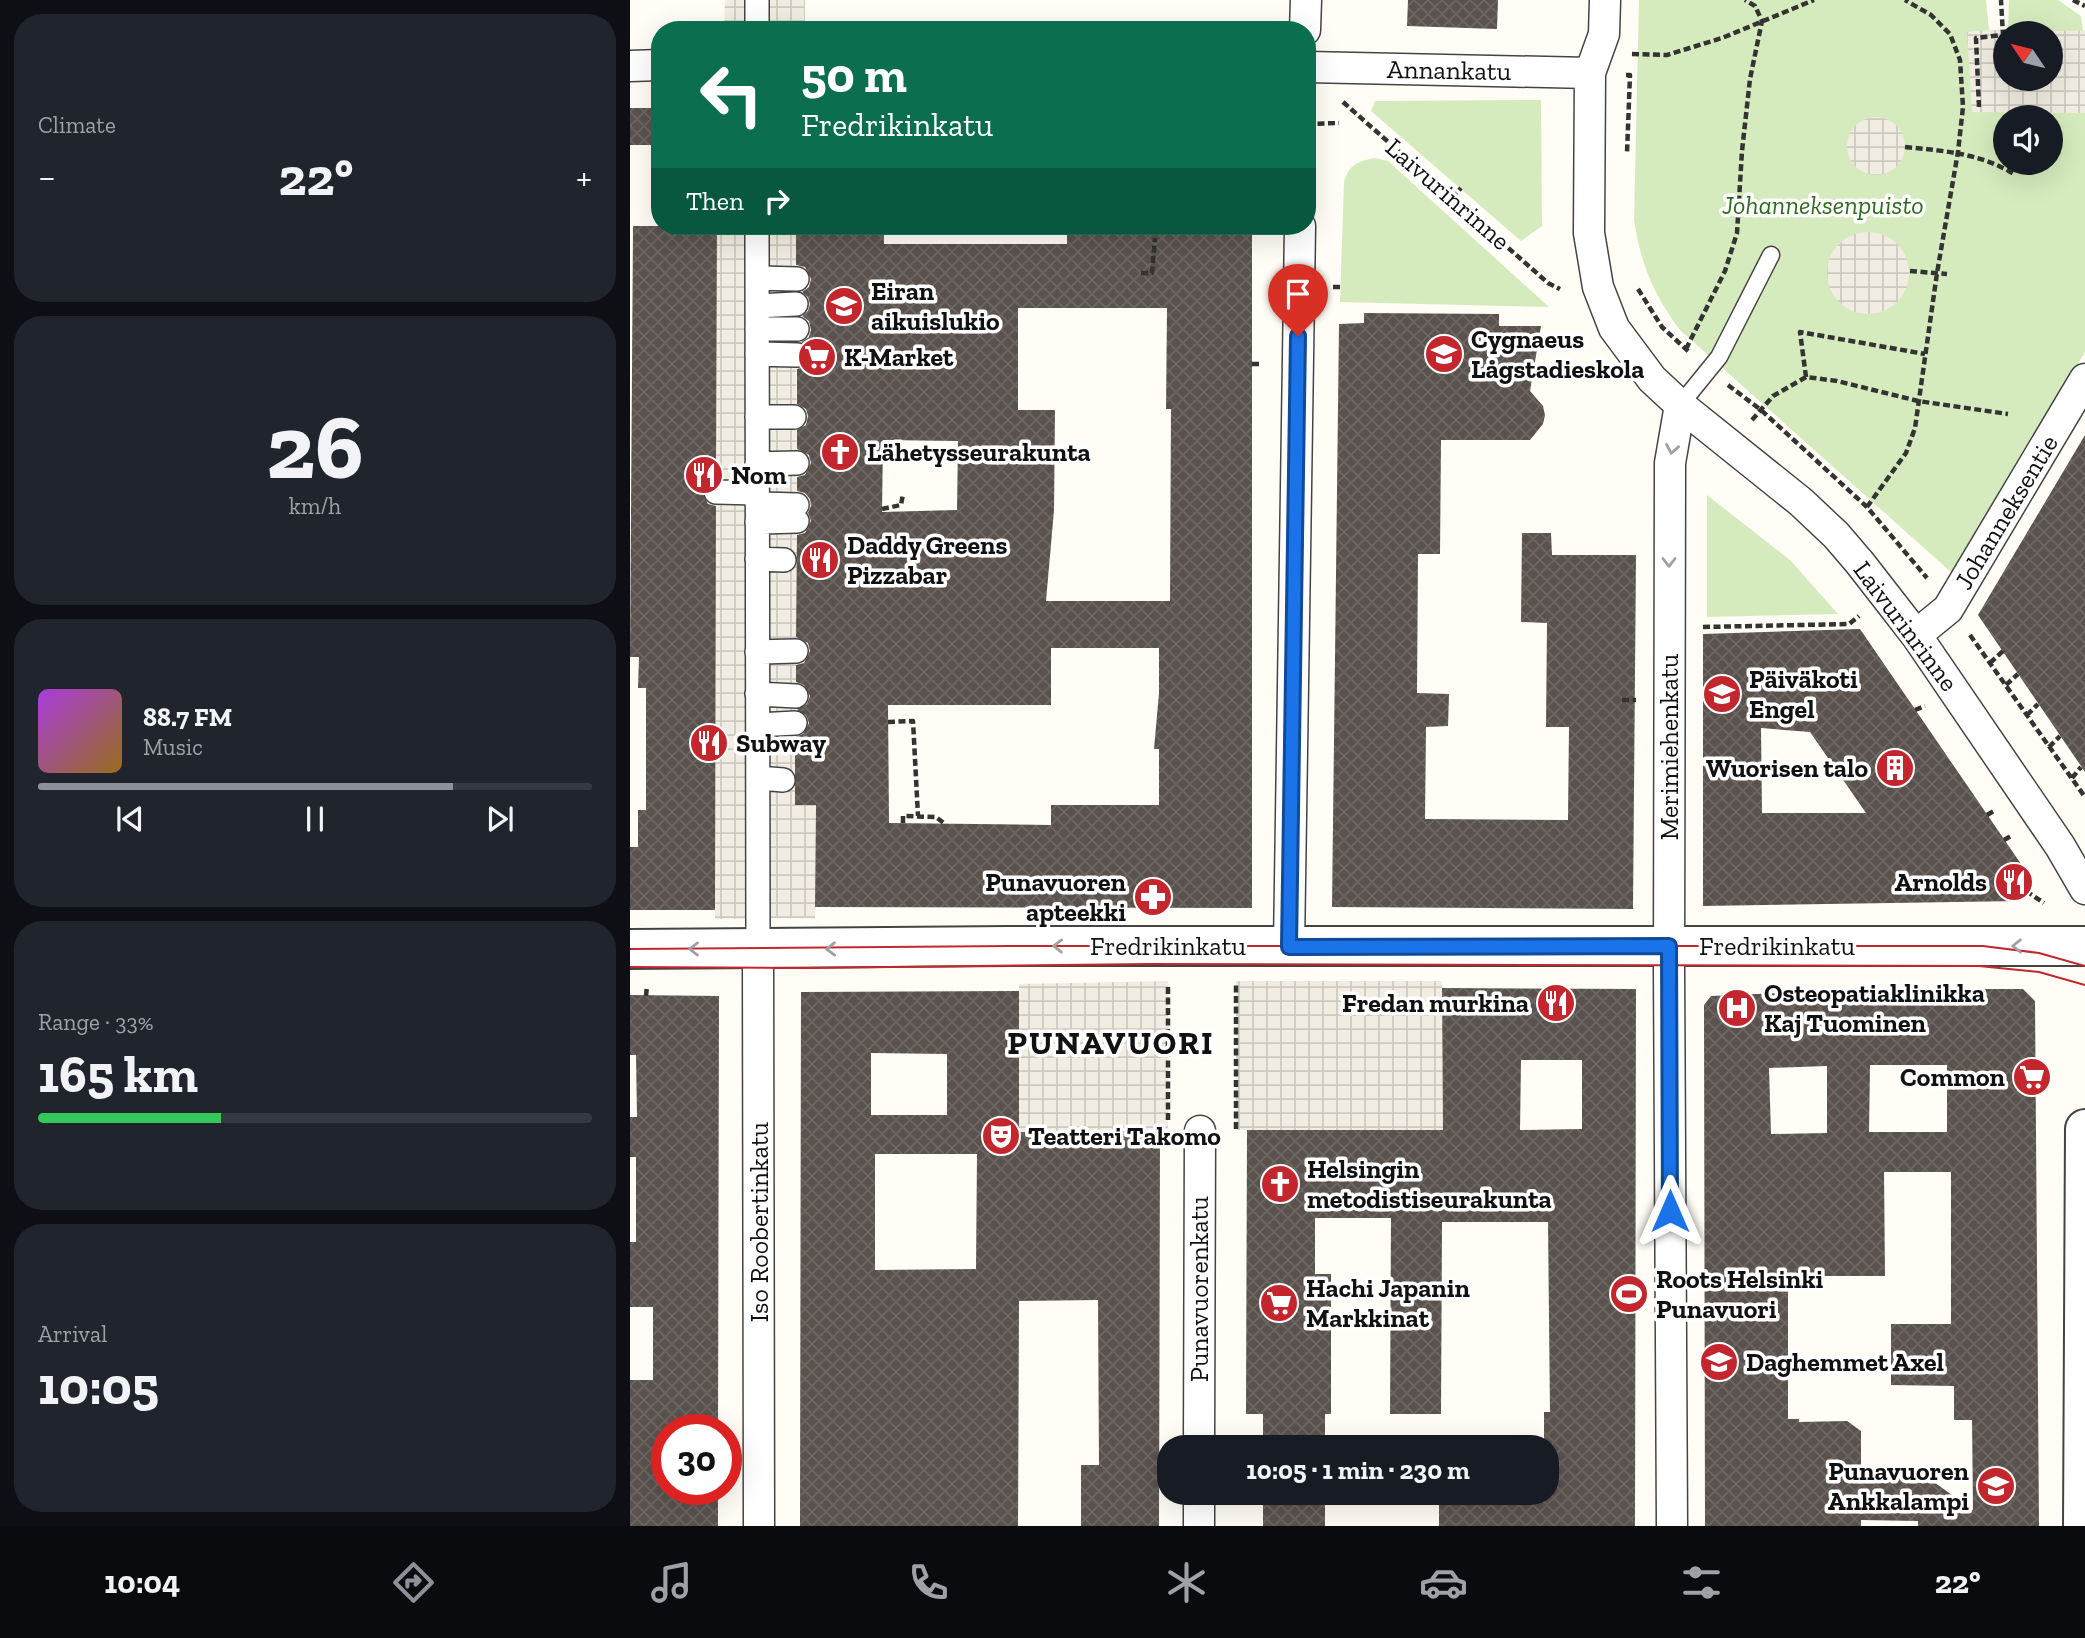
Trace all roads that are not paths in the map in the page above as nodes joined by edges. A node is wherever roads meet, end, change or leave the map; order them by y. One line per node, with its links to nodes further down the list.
1 (757, 0): 4 (street)
2 (1306, 0): 5 (street)
3 (1605, 0): 9 (street)
4 (757, 21)
5 (1305, 21)
6 (651, 65): 7 (street)
7 (630, 66)
8 (1316, 67): 9 (street, Annankatu)
9 (1590, 73): 22 (street)
10 (757, 235): 13 (street)
11 (1300, 235): 45 (street)
12 (1771, 255): 22 (lane)
13 (757, 278): 14 (street); 16 (street)
14 (797, 279)
15 (796, 304): 16 (street)
16 (757, 306): 17 (street)
17 (757, 329): 18 (street); 19 (street)
18 (797, 329)
19 (757, 354): 20 (street); 23 (street)
20 (797, 355)
21 (2085, 379): 32 (street, Johanneksentie)
22 (1680, 405): 32 (street, Laivurinrinne); 43 (street, Merimiehenkatu, one-way to 43)
23 (757, 417): 24 (street); 26 (street)
24 (794, 417)
25 (797, 463): 26 (street)
26 (757, 464): 28 (street)
27 (716, 492): 28 (street)
28 (757, 507): 29 (street); 30 (street)
29 (796, 512)
30 (757, 559): 31 (street); 34 (street)
31 (784, 560)
32 (1916, 635): 41 (street, Laivurinrinne)
33 (796, 651): 34 (street)
34 (758, 652): 35 (street)
35 (757, 694): 36 (street); 38 (street)
36 (796, 696)
37 (795, 723): 38 (street)
38 (758, 725): 39 (street)
39 (758, 778): 40 (street); 42 (street)
40 (783, 780)
41 (2085, 889)
42 (758, 934): 45 (street, Fredrikinkatu, one-way to 42); 46 (street, Fredrikinkatu, one-way to 46); 51 (street, Iso Roobertinkatu)
43 (1669, 946): 44 (street, Fredrikinkatu, one-way to 43); 45 (street, Fredrikinkatu); 53 (street, Merimiehenkatu)
44 (2085, 946)
45 (1289, 947)
46 (630, 949)
47 (2085, 1129): 54 (street)
48 (1200, 1130): 49 (street, Punavuorenkatu)
49 (1199, 1435)
50 (1199, 1505): 52 (street)
51 (759, 1526)
52 (1199, 1526)
53 (1672, 1526)
54 (2083, 1526)

